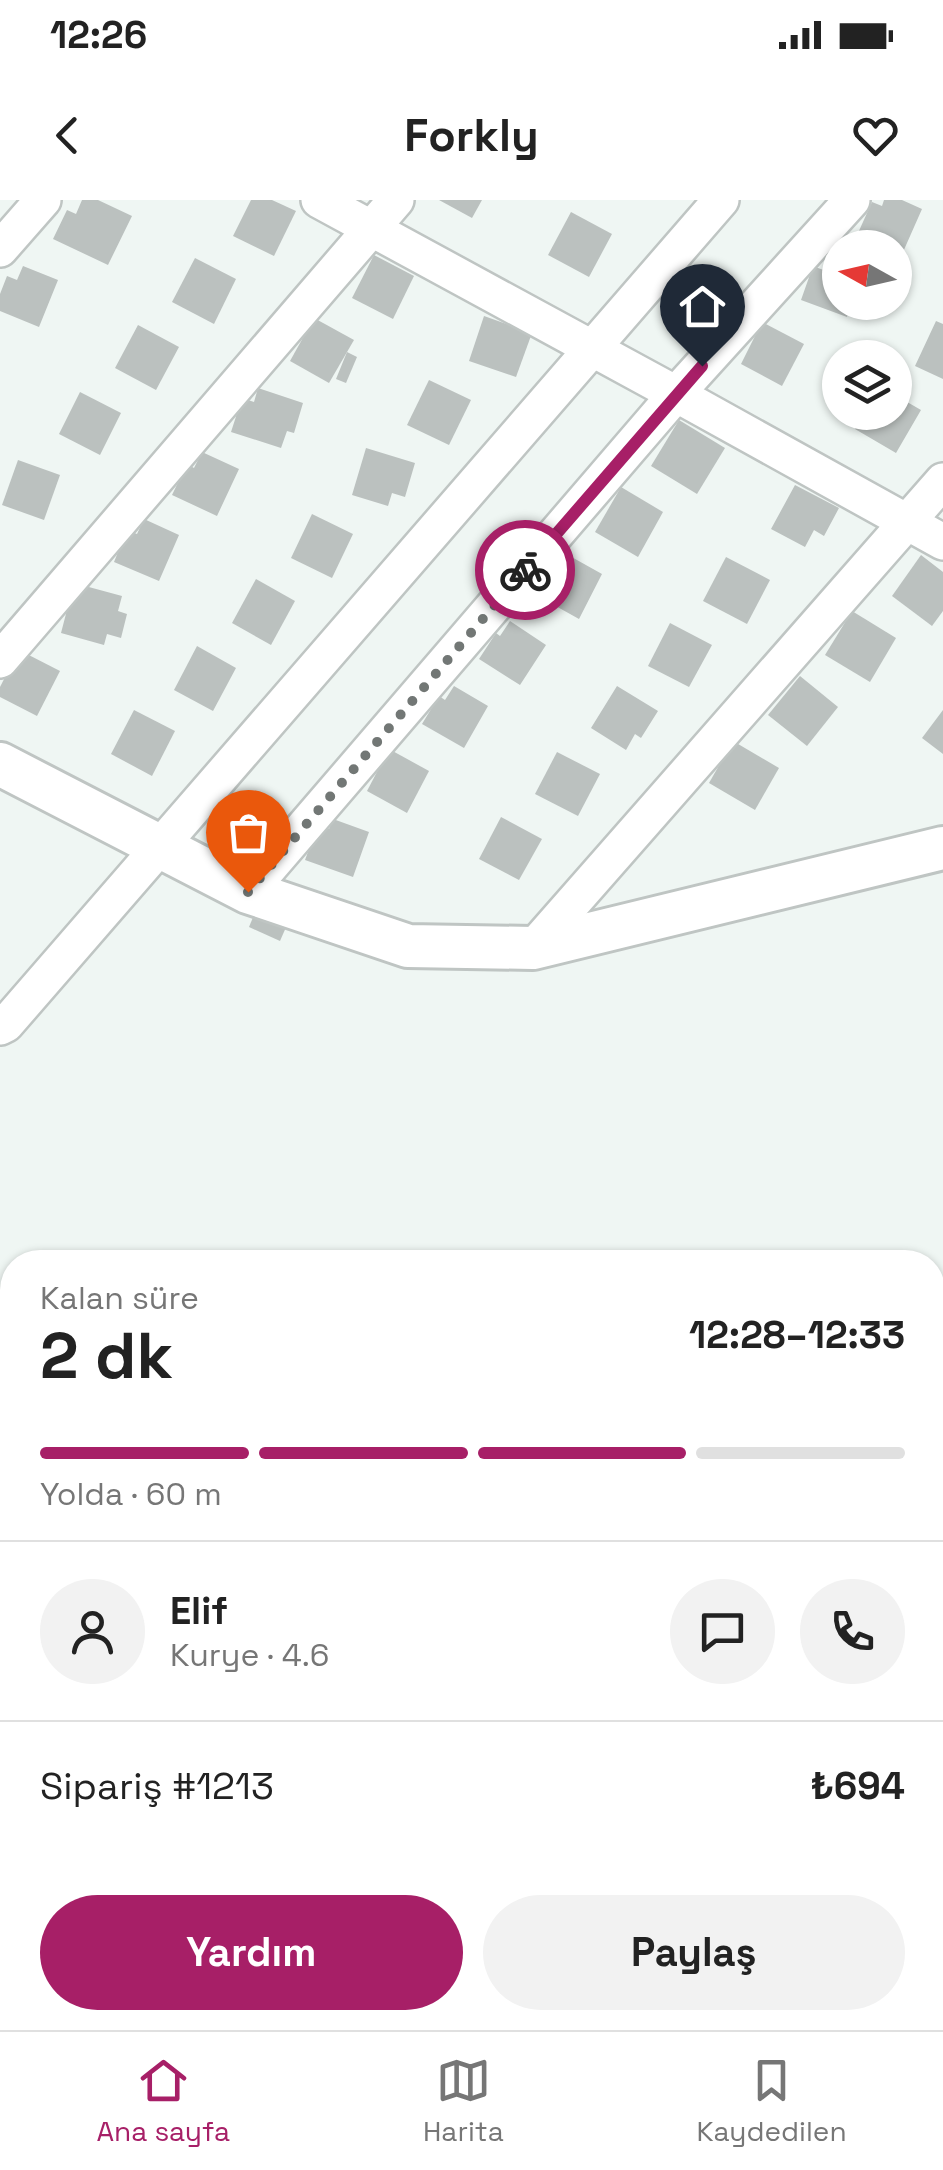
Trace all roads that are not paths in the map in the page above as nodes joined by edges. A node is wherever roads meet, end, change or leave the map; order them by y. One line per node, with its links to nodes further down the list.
1 (43, 200): 7 (street)
2 (319, 200): 6 (street)
3 (396, 200): 6 (street)
4 (720, 200): 8 (street)
5 (852, 200): 9 (street)
6 (371, 228): 8 (street); 13 (street)
7 (0, 249)
8 (591, 349): 9 (street); 15 (street)
9 (676, 394): 11 (street); 17 (street)
10 (943, 481): 11 (street)
11 (907, 522): 12 (street); 18 (street)
12 (943, 542)
13 (0, 660)
14 (0, 764): 15 (street)
15 (160, 846): 17 (street); 19 (street)
16 (943, 848): 18 (street)
17 (248, 892): 18 (street)
18 (533, 948)
19 (0, 1027)

